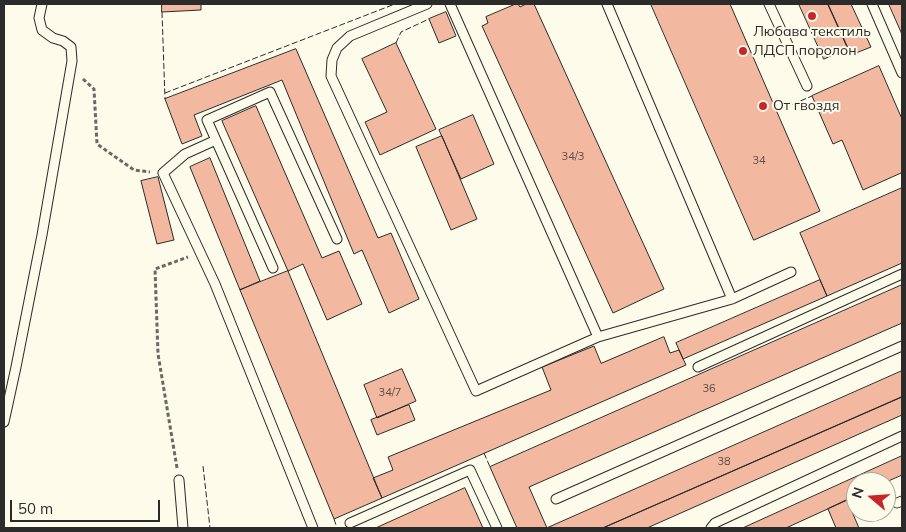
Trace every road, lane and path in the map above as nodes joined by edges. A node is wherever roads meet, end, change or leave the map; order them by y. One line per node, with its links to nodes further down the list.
1 (42, 4): 7 (lane)
2 (427, 4): 18 (lane)
3 (450, 4): 18 (lane)
4 (607, 4): 17 (lane)
5 (769, 4): 9 (lane)
6 (872, 4): 8 (lane)
7 (71, 69): 11 (path); 21 (lane)
8 (902, 73)
9 (807, 86)
10 (216, 140): 11 (lane); 12 (lane); 14 (lane)
11 (163, 173): 13 (lane)
12 (338, 239)
13 (200, 253): 23 (path); 27 (lane)
14 (273, 268)
15 (791, 272): 17 (lane)
16 (902, 274): 20 (lane)
17 (732, 299): 18 (lane)
18 (598, 337)
19 (902, 346): 24 (lane)
20 (698, 367)
21 (4, 422)
22 (902, 436): 29 (lane)
23 (179, 480): 26 (lane)
24 (556, 499)
25 (350, 523): 28 (lane)
26 (183, 528)
27 (313, 528)
28 (498, 528)
29 (711, 528)

